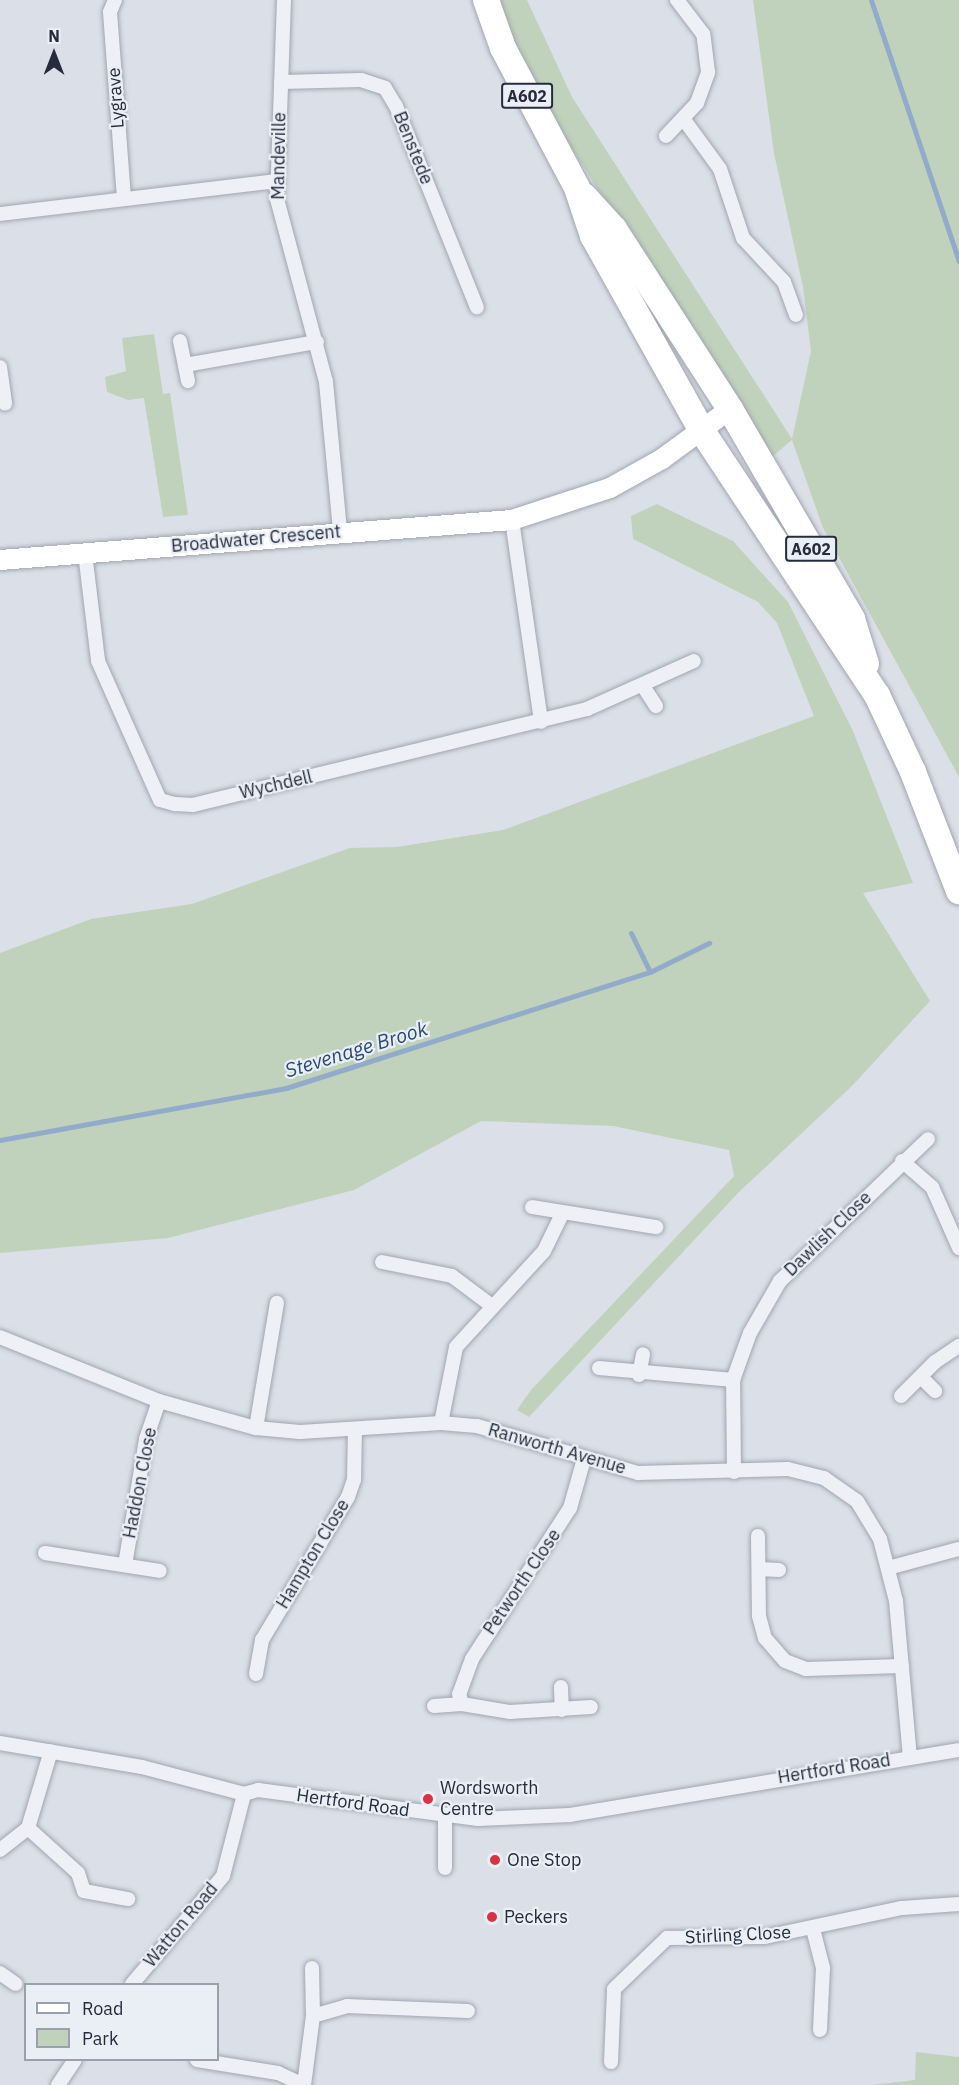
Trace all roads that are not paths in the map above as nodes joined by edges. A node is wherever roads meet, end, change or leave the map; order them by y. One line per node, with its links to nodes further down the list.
1 (115, 0): 10 (street, Lygrave)
2 (284, 0): 5 (street, Mandeville)
3 (486, 0): 9 (highway, A602)
4 (676, 0): 6 (street)
5 (281, 82): 8 (street, Mandeville); 12 (street, Benstede)
6 (685, 122): 7 (street); 13 (street)
7 (666, 136)
8 (276, 180): 10 (street); 15 (street, Mandeville)
9 (577, 188): 20 (highway, A602); 21 (highway, A602)
10 (124, 198): 11 (street)
11 (0, 214)
12 (477, 307)
13 (796, 315)
14 (180, 341): 16 (street)
15 (317, 342): 16 (street); 23 (street, Mandeville)
16 (185, 365): 18 (street)
17 (0, 367): 19 (street)
18 (188, 381)
19 (5, 404)
20 (730, 409): 21 (street, Broadwater Crescent); 28 (highway, A602)
21 (702, 431): 22 (street, Broadwater Crescent); 28 (highway, A602)
22 (512, 520): 23 (street, Broadwater Crescent); 30 (street)
23 (340, 531): 24 (street, Broadwater Crescent)
24 (85, 553): 25 (street, Broadwater Crescent); 30 (street, Wychdell)
25 (0, 560)
26 (694, 661): 27 (street, Wychdell)
27 (643, 686): 29 (street); 30 (street, Wychdell)
28 (877, 695): 31 (highway, A602)
29 (656, 706)
30 (541, 722)
31 (959, 891)
32 (928, 1139): 33 (street, Dawlish Close)
33 (902, 1161): 37 (street); 47 (street, Dawlish Close)
34 (532, 1207): 35 (street)
35 (563, 1212): 36 (street); 40 (street)
36 (656, 1227)
37 (959, 1248)
38 (382, 1262): 40 (street)
39 (277, 1303): 52 (street)
40 (492, 1306): 51 (street)
41 (0, 1337): 50 (street, Ranworth Avenue)
42 (959, 1346): 46 (street)
43 (643, 1354): 45 (street)
44 (599, 1368): 45 (street)
45 (639, 1375): 47 (street)
46 (921, 1377): 48 (street); 49 (street)
47 (733, 1380): 55 (street, Dawlish Close)
48 (935, 1390)
49 (901, 1396)
50 (159, 1401): 52 (street, Ranworth Avenue); 59 (street, Haddon Close)
51 (441, 1423): 53 (street, Ranworth Avenue); 54 (street, Ranworth Avenue)
52 (256, 1428): 53 (street, Ranworth Avenue)
53 (355, 1430): 65 (street, Hampton Close)
54 (585, 1459): 55 (street, Ranworth Avenue); 67 (street, Petworth Close)
55 (734, 1472): 60 (street, Ranworth Avenue)
56 (758, 1536): 61 (street)
57 (959, 1550): 60 (street)
58 (45, 1553): 59 (street, Haddon Close)
59 (125, 1565): 63 (street, Haddon Close)
60 (888, 1568): 64 (street, Ranworth Avenue)
61 (759, 1569): 62 (street); 64 (street)
62 (779, 1570)
63 (160, 1571)
64 (902, 1666): 74 (street, Ranworth Avenue)
65 (256, 1674)
66 (561, 1687): 70 (street)
67 (462, 1704): 68 (street); 70 (street)
68 (434, 1706)
69 (591, 1707): 70 (street)
70 (562, 1710)
71 (0, 1743): 73 (street, Hertford Road)
72 (959, 1750): 74 (street, Hertford Road)
73 (51, 1751): 75 (street, Hertford Road); 77 (street)
74 (910, 1757): 76 (street, Hertford Road)
75 (244, 1794): 76 (street, Hertford Road); 85 (street, Watton Road)
76 (445, 1816): 79 (street)
77 (28, 1828): 78 (street); 80 (street)
78 (0, 1850)
79 (445, 1868)
80 (128, 1899)
81 (959, 1904): 82 (street, Stirling Close)
82 (813, 1929): 89 (street, Stirling Close); 92 (street, Stirling Close)
83 (312, 1968): 88 (street)
84 (0, 1973): 86 (street)
85 (133, 1983)
86 (16, 1984)
87 (468, 2011): 88 (street)
88 (313, 2016): 94 (street)
89 (820, 2030)
90 (74, 2061): 93 (street)
91 (202, 2061): 94 (street)
92 (611, 2062)
93 (58, 2085)
94 (304, 2085)

